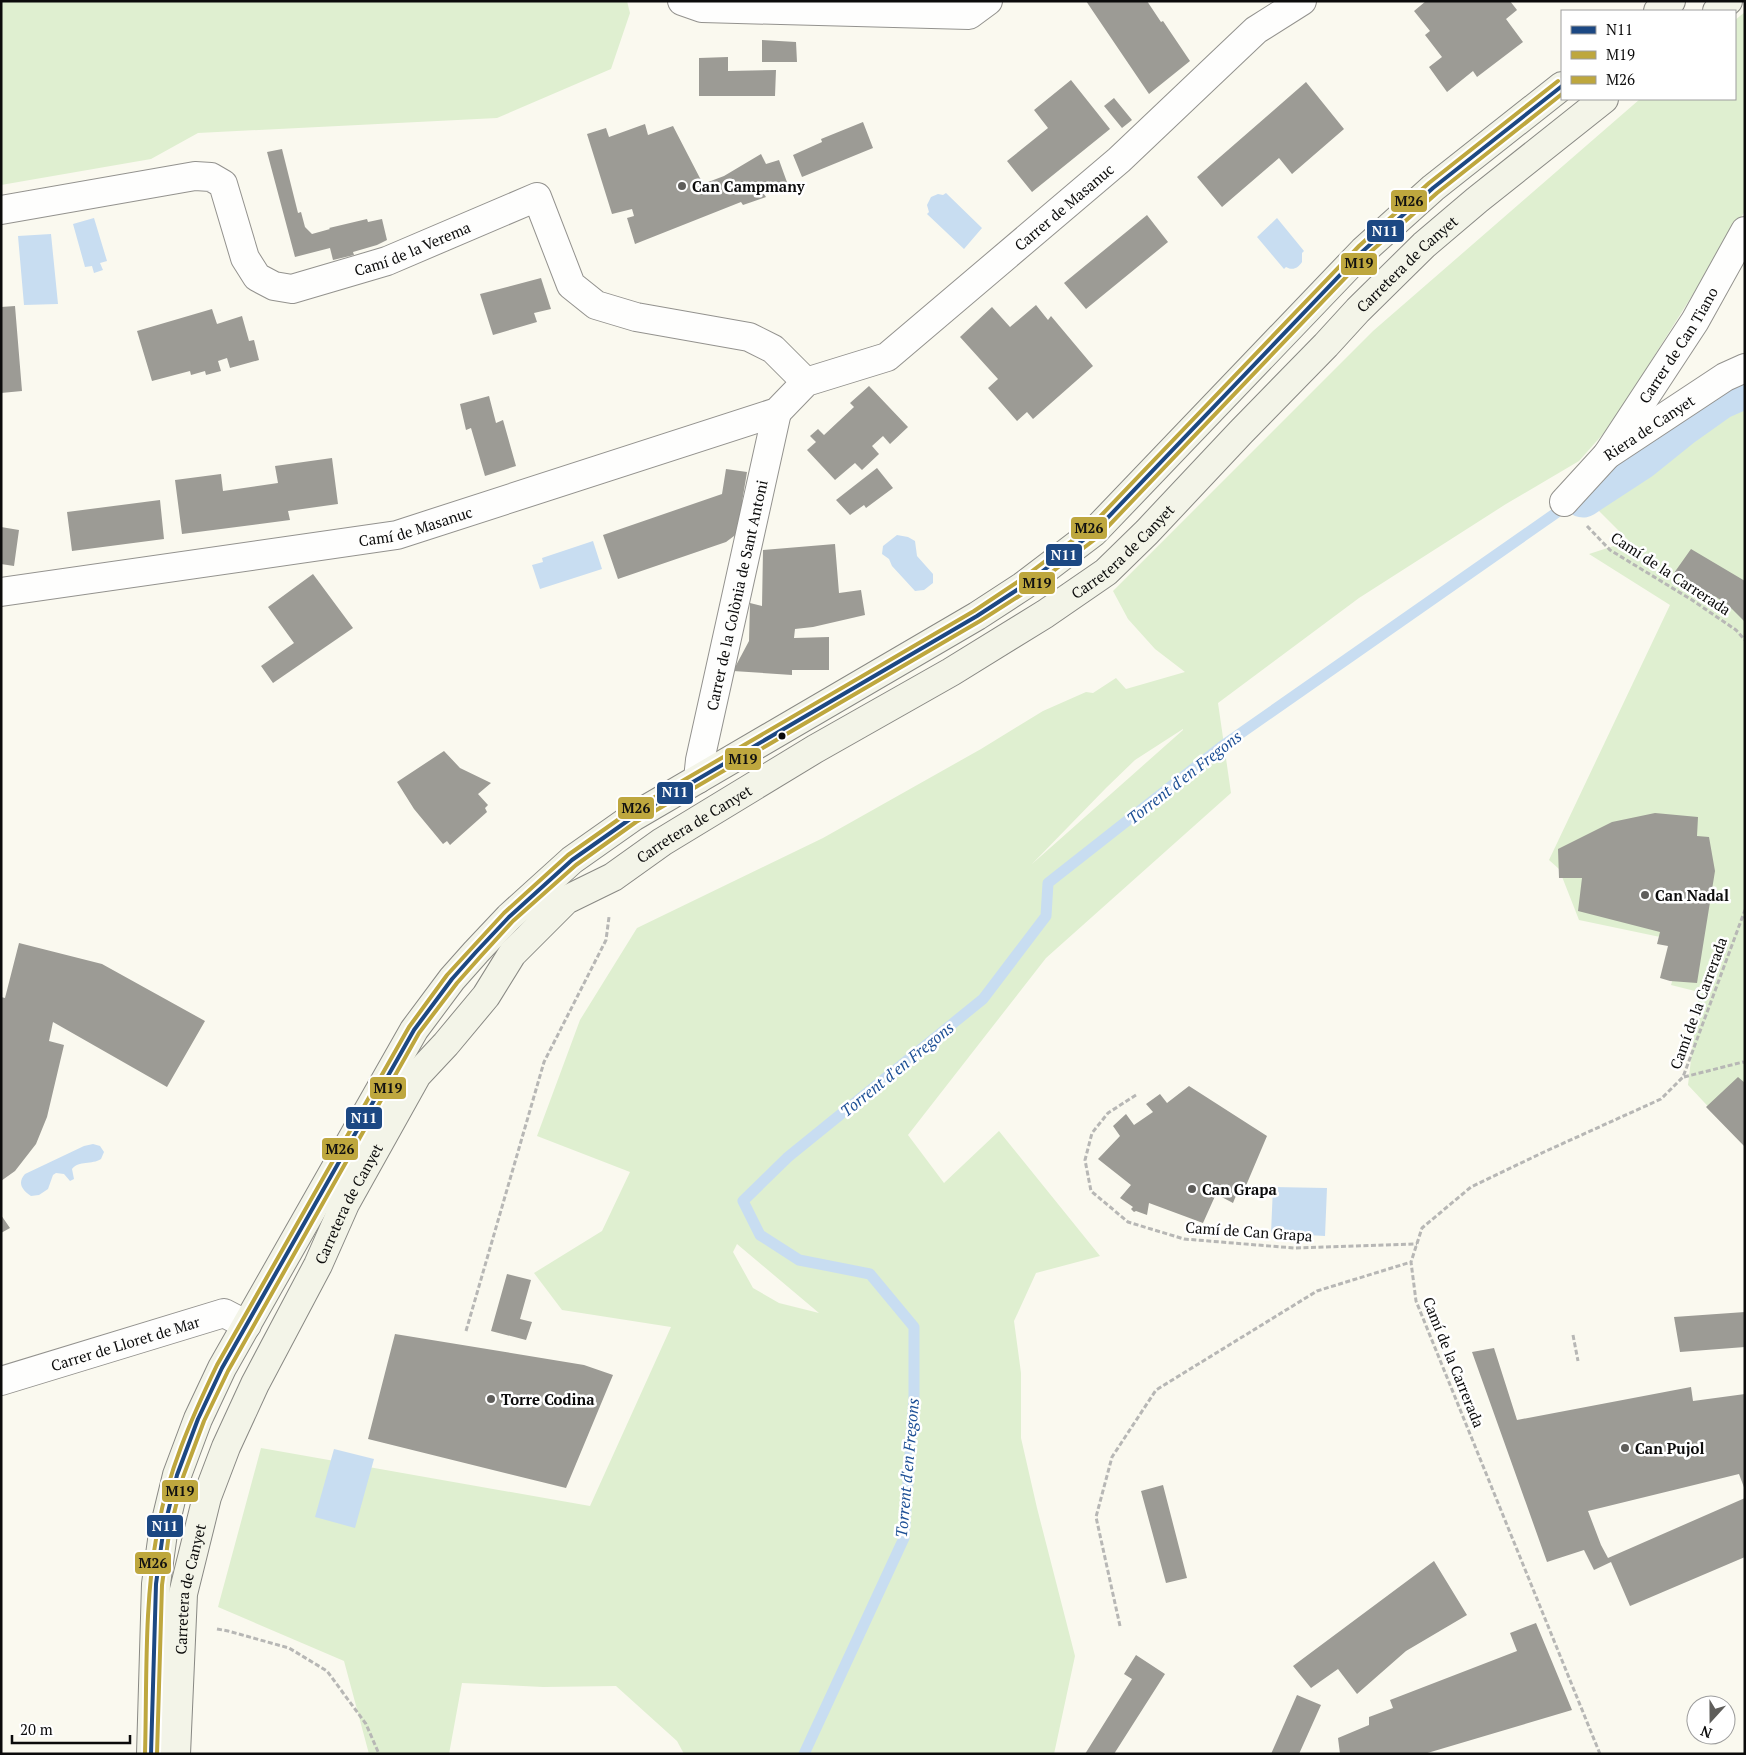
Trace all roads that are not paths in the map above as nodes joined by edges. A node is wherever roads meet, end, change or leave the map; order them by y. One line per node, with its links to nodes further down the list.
1 (682, 1): 2 (street)
2 (988, 1)
3 (1302, 1): 13 (street, Carrer de Masanuc)
4 (1671, 1): 6 (street)
5 (1728, 1): 7 (street)
6 (1659, 10)
7 (1717, 10)
8 (1561, 87): 18 (street, Carretera de Canyet)
9 (1603, 100): 19 (street, Carretera de Canyet)
10 (1, 210): 13 (street, Camí de la Verema)
11 (1745, 231): 15 (street, Carrer de Can Tiano)
12 (1745, 368): 15 (street, Riera de Canyet)
13 (806, 382): 14 (street, Camí de Masanuc)
14 (777, 412): 17 (street, Camí de Masanuc); 18 (street, Carrer de la Colònia de Sant Antoni)
15 (1607, 455): 16 (street, Riera de Canyet)
16 (1564, 502)
17 (1, 592)
18 (698, 779): 19 (street); 21 (street, Carretera de Canyet)
19 (566, 900): 20 (street, Carretera de Canyet)
20 (345, 1204): 21 (street); 23 (street, Carretera de Canyet)
21 (247, 1325): 22 (street, Carrer de Lloret de Mar); 23 (street); 24 (street, Carretera de Canyet)
22 (1, 1381)
23 (183, 1594): 25 (street, Carretera de Canyet)
24 (151, 1754)
25 (176, 1754)

